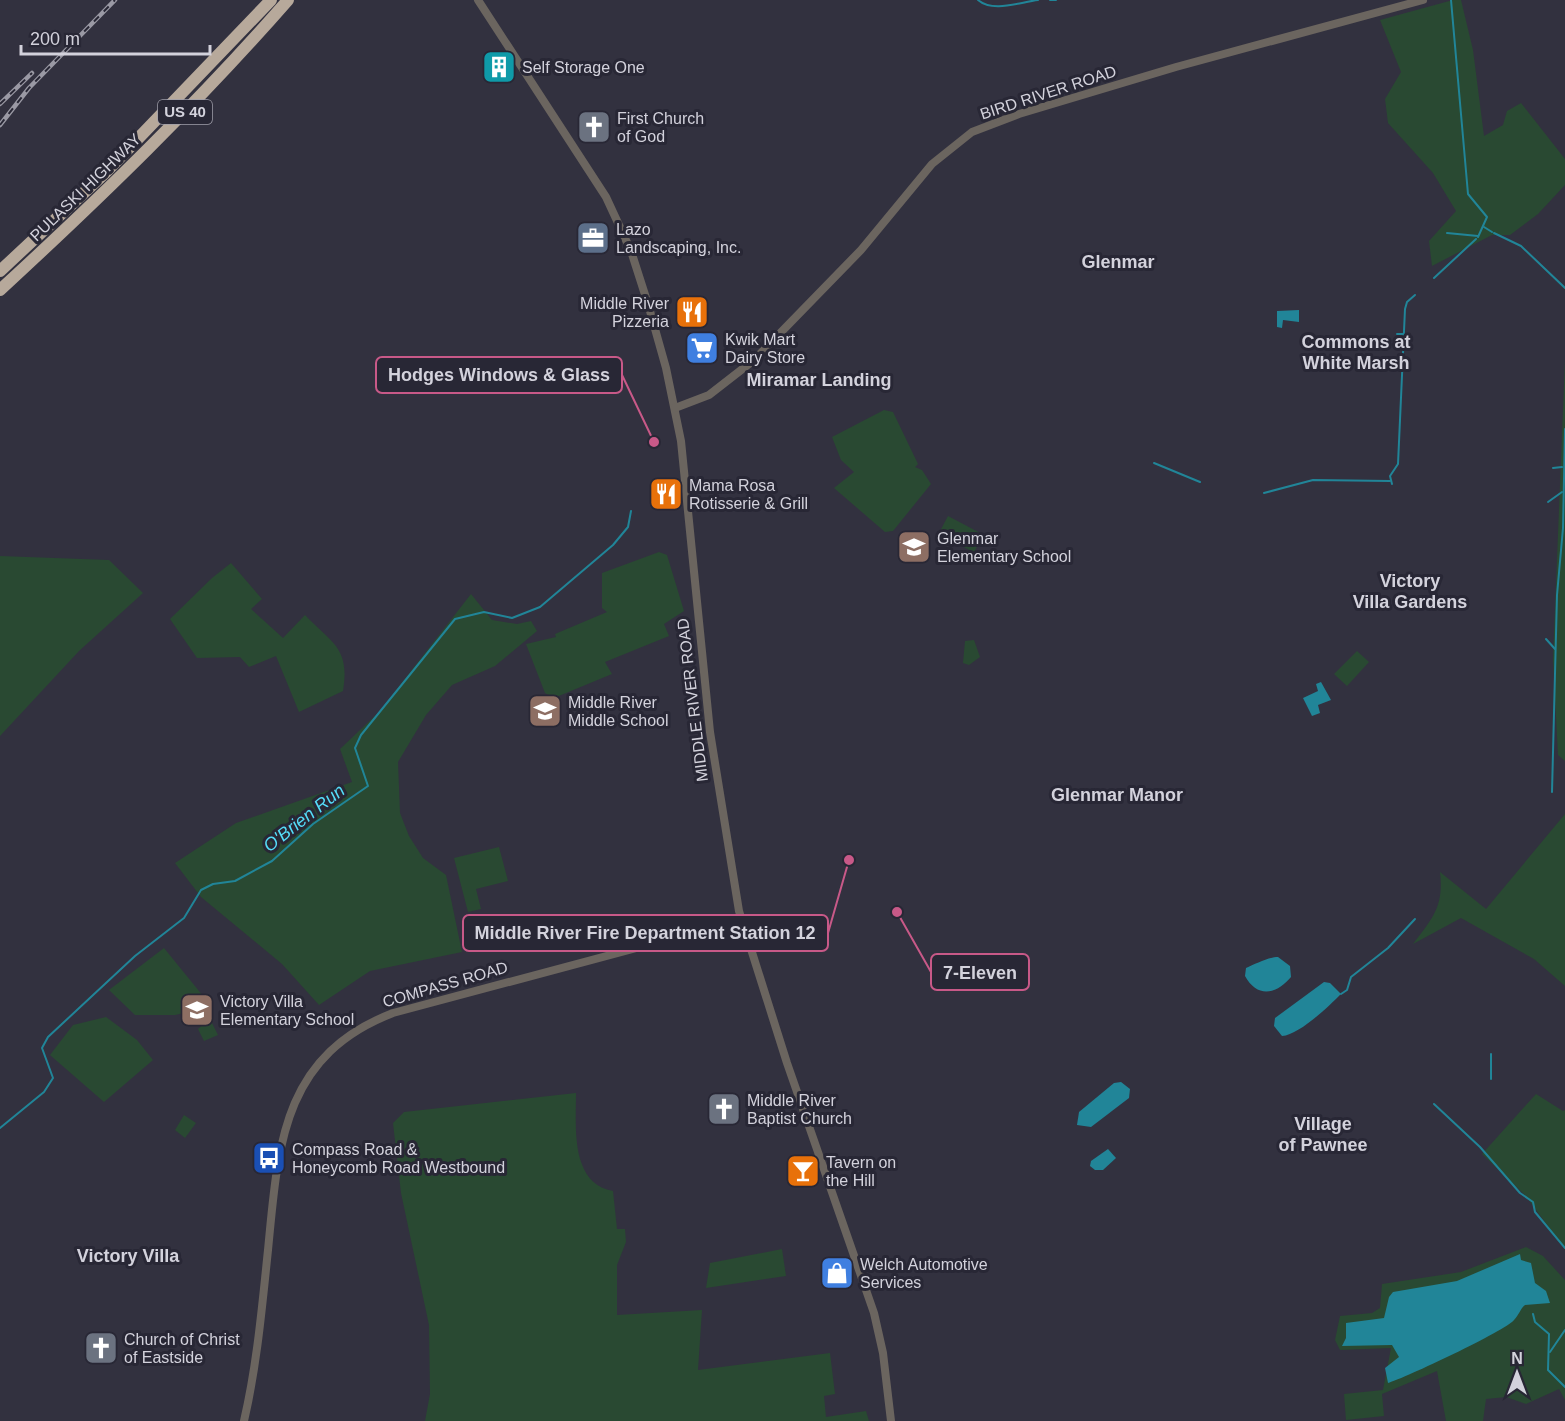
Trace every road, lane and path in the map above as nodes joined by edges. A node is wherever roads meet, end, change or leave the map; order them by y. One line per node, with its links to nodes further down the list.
1 (271, 0): 5 (highway, PULASKI HIGHWAY / US 40)
2 (288, 0): 6 (highway, PULASKI HIGHWAY / US 40)
3 (478, 0): 7 (street, MIDDLE RIVER ROAD)
4 (1423, 0): 7 (street, BIRD RIVER ROAD)
5 (0, 271)
6 (0, 290)
7 (675, 408): 8 (street, MIDDLE RIVER ROAD)
8 (741, 920): 9 (street, COMPASS ROAD); 10 (street, MIDDLE RIVER ROAD)
9 (244, 1421)
10 (891, 1421)

